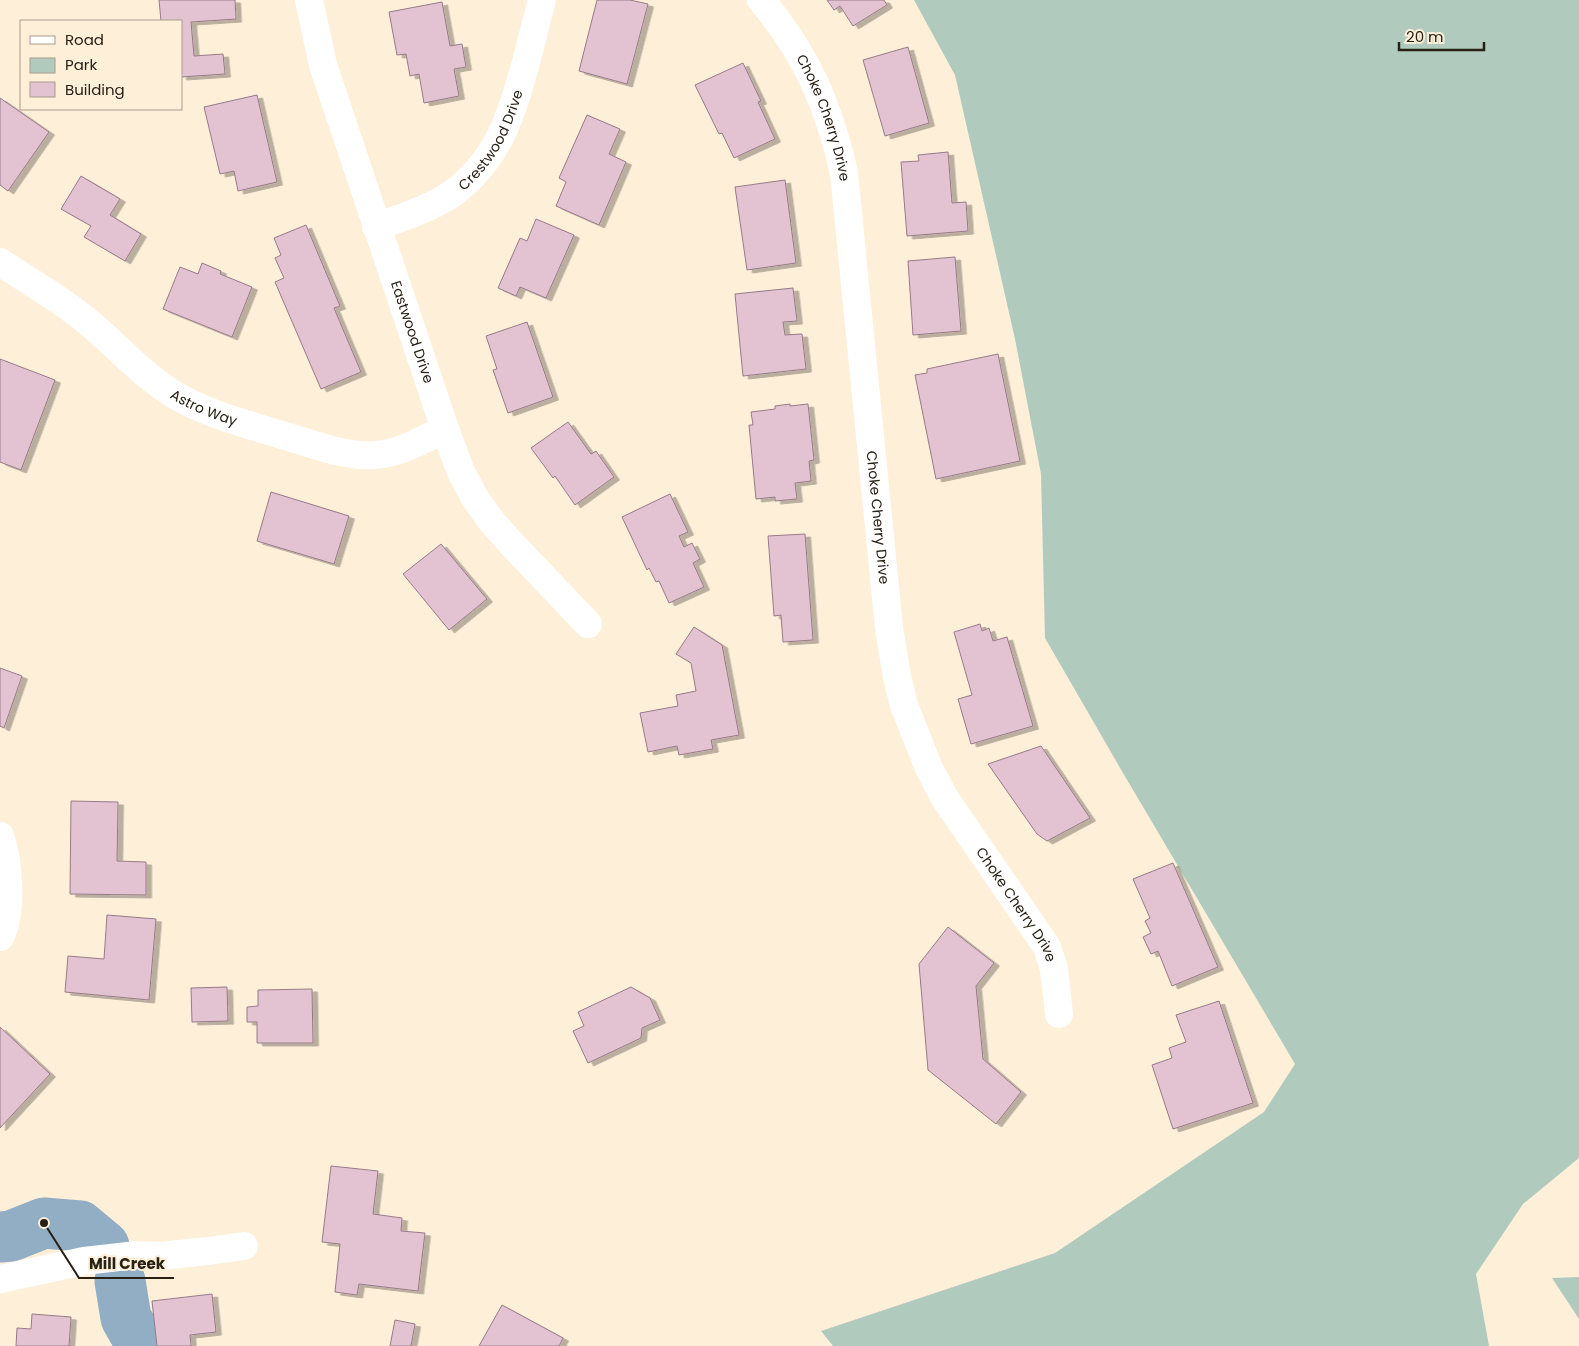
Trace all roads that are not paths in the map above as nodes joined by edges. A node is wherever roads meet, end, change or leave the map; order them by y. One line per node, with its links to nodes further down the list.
1 (309, 0): 4 (street, Eastwood Drive)
2 (542, 0): 4 (street, Crestwood Drive)
3 (761, 0): 10 (street, Choke Cherry Drive)
4 (376, 227): 6 (street, Eastwood Drive)
5 (0, 262): 6 (street, Astro Way)
6 (445, 430): 7 (street, Eastwood Drive)
7 (588, 624)
8 (0, 836): 9 (street)
9 (0, 937)
10 (1059, 1014)
11 (244, 1246): 12 (street)
12 (0, 1279)

